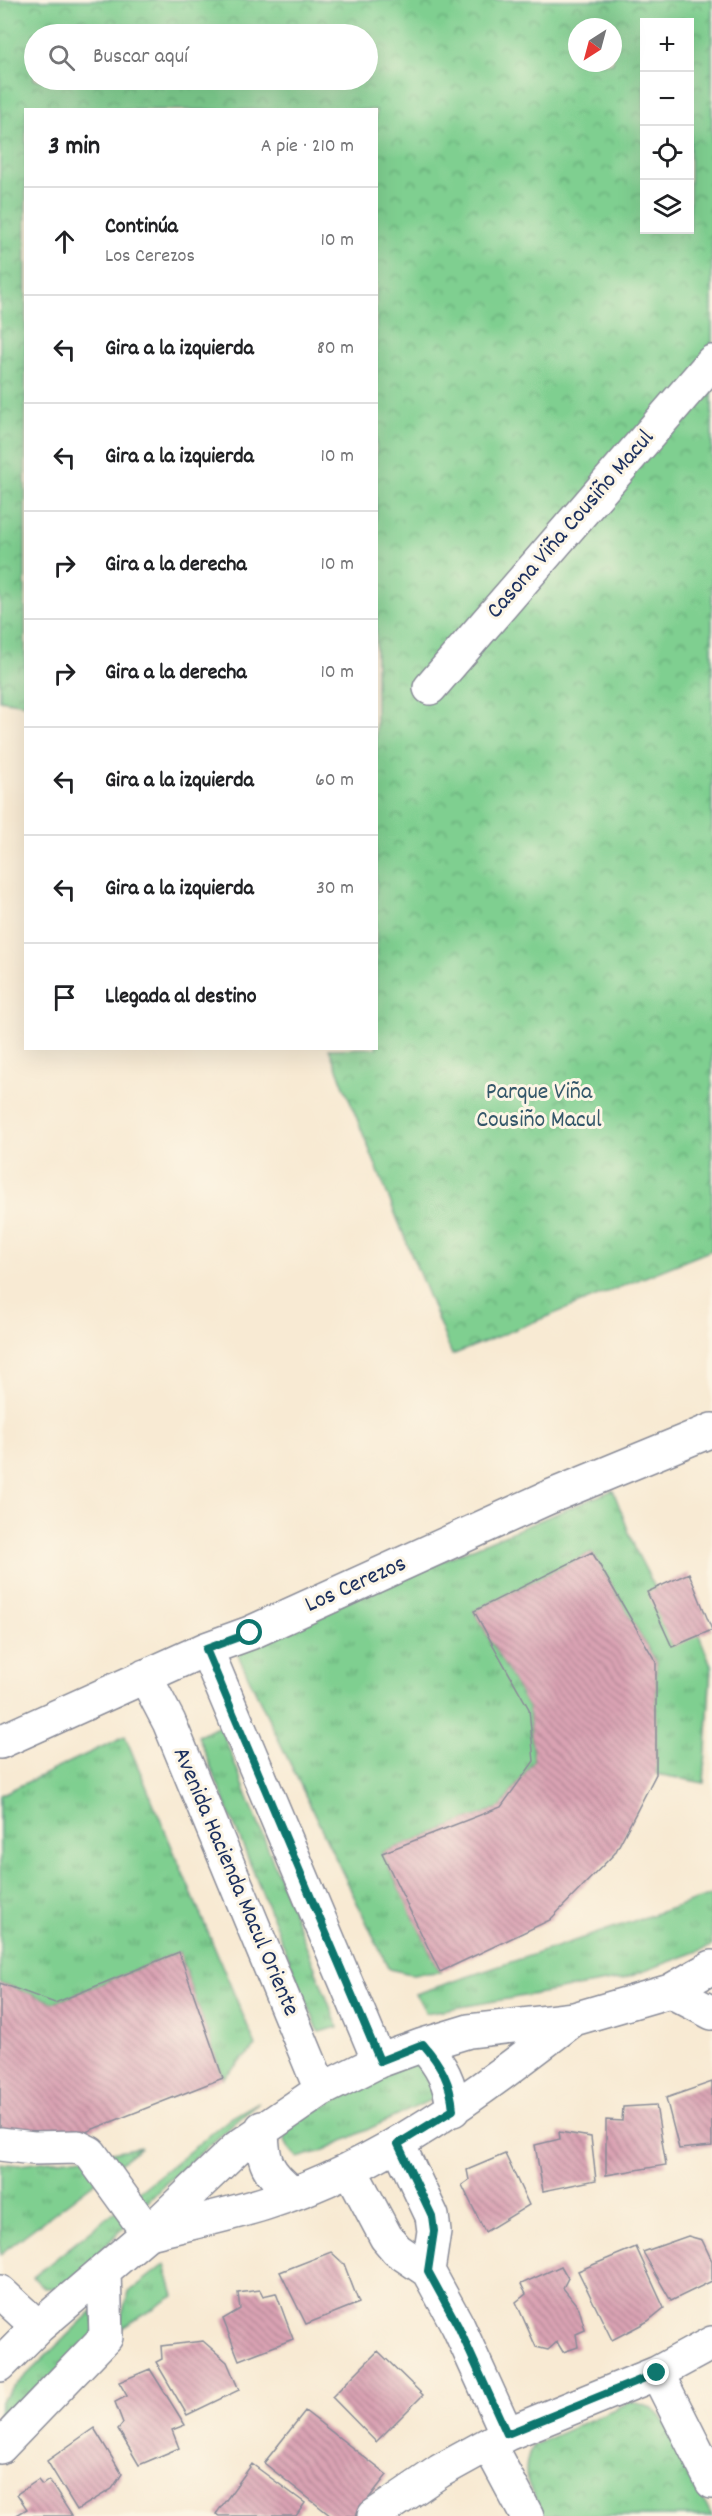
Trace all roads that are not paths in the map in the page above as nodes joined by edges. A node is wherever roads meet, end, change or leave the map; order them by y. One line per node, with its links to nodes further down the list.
1 (712, 362): 2 (street, Casona Viña Cousiño Macul)
2 (430, 688)
3 (712, 1430): 4 (street, Los Cerezos)
4 (206, 1649): 5 (street, Los Cerezos); 12 (street)
5 (145, 1677): 6 (street, Los Cerezos); 13 (street, Avenida Hacienda Macul Oriente)
6 (0, 1742)
7 (712, 1967): 8 (street)
8 (670, 1991): 9 (street); 10 (street)
9 (712, 2013)
10 (574, 2019): 11 (street); 14 (street)
11 (423, 2044): 12 (street); 14 (street)
12 (380, 2061): 13 (street)
13 (321, 2090): 15 (street)
14 (453, 2110): 17 (street)
15 (262, 2128): 19 (street); 20 (street)
16 (0, 2144): 20 (street)
17 (398, 2144): 18 (street); 21 (street)
18 (350, 2169): 19 (street); 21 (street)
19 (293, 2193): 20 (street)
20 (148, 2233): 22 (street)
21 (428, 2271): 28 (street)
22 (104, 2272): 24 (street); 29 (street)
23 (0, 2292): 24 (street)
24 (38, 2327): 26 (street)
25 (712, 2343): 27 (street)
26 (0, 2365)
27 (657, 2373): 28 (street); 30 (street)
28 (498, 2439): 31 (street); 32 (street)
29 (0, 2447)
30 (712, 2482)
31 (374, 2516)
32 (527, 2516)

